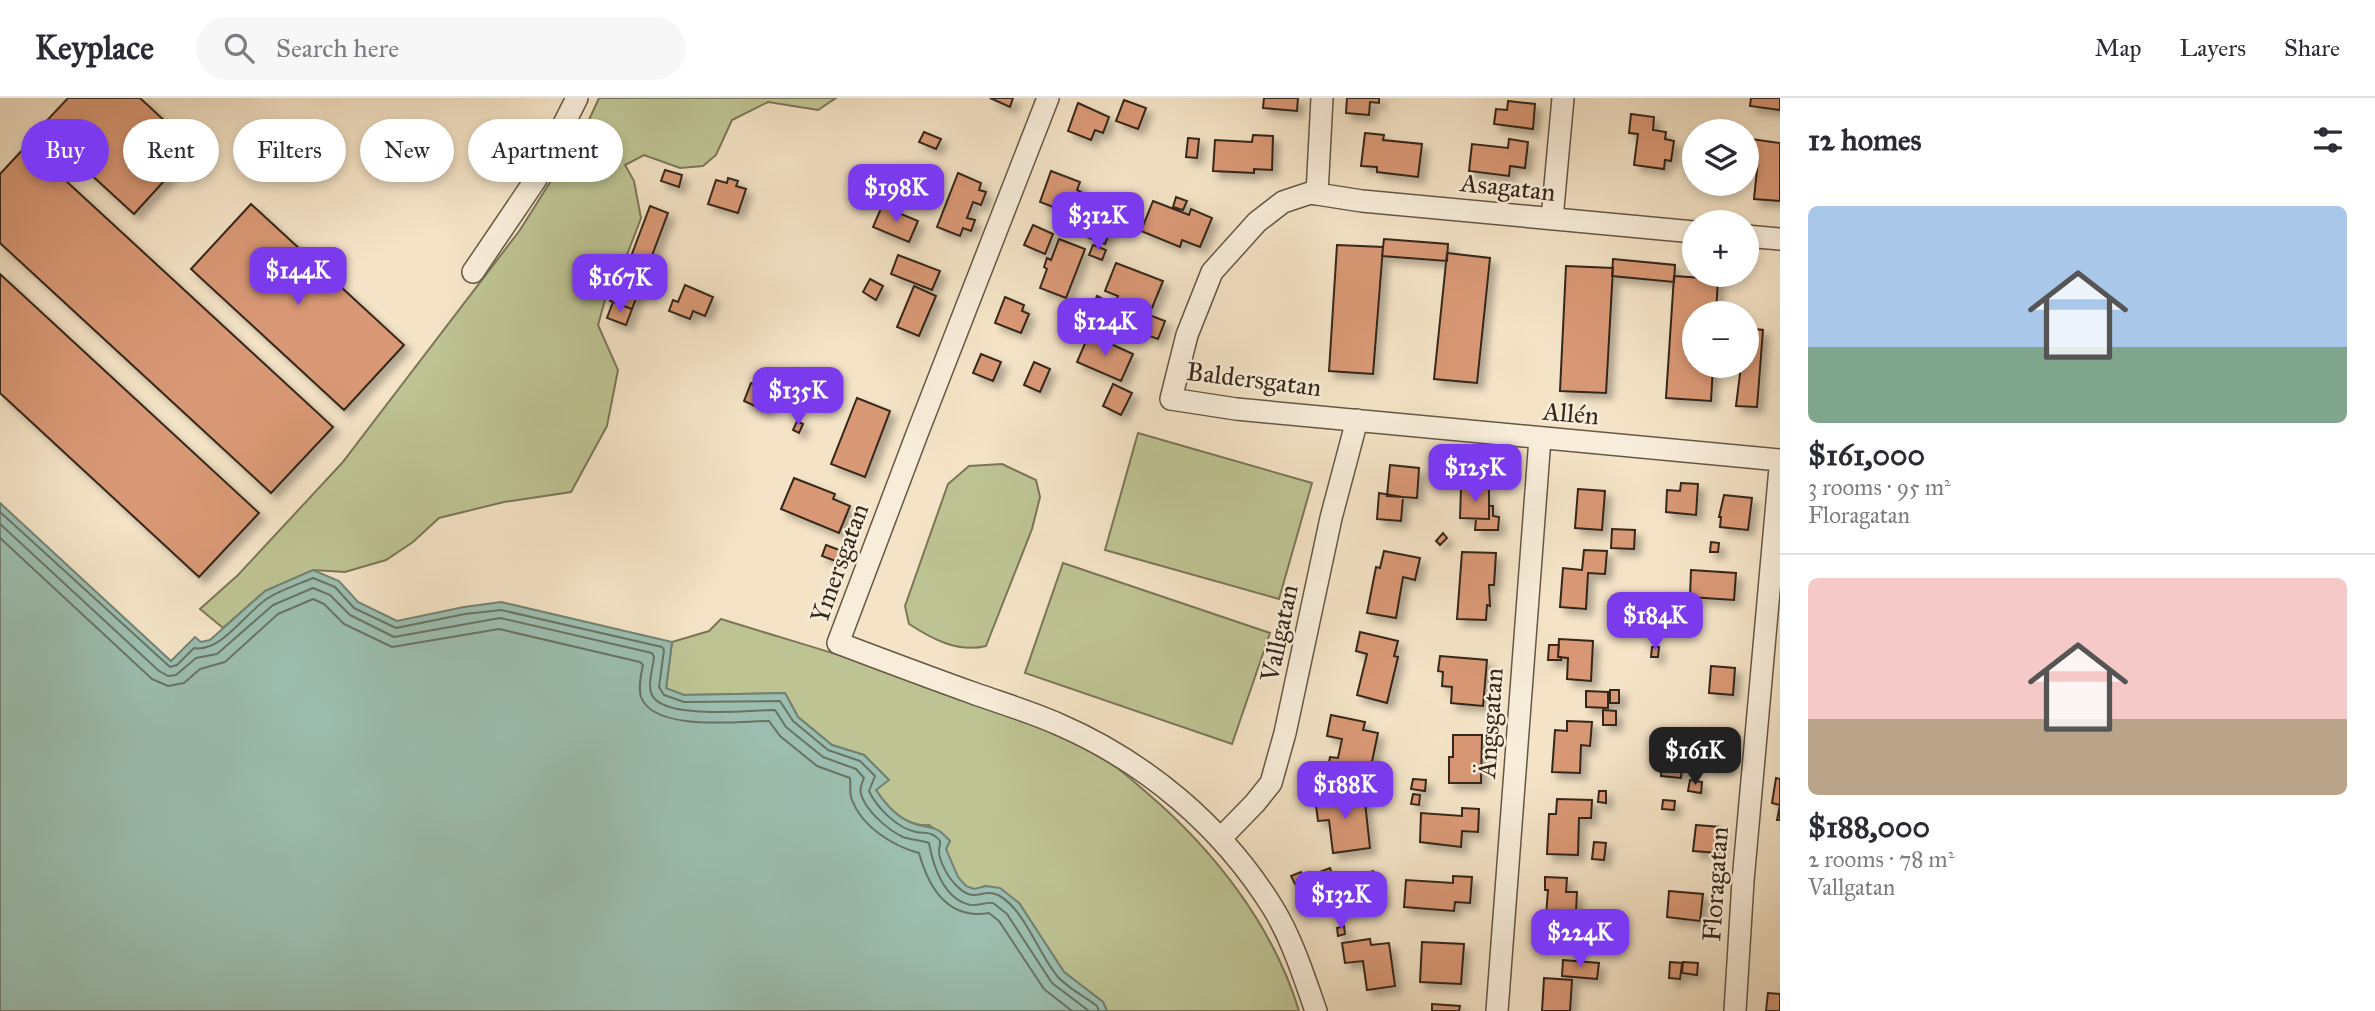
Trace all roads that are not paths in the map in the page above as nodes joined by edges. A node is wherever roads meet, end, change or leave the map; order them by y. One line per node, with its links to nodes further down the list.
1 (577, 98): 10 (street)
2 (1048, 98): 15 (street, Ymersgatan)
3 (1322, 98): 5 (street)
4 (1563, 98): 6 (street)
5 (1317, 194): 6 (street, Asagatan); 11 (street, Baldersgatan)
6 (1552, 219): 7 (street, Asagatan)
7 (1682, 231)
8 (1759, 237): 9 (street)
9 (1780, 239)
10 (473, 272)
11 (1357, 420): 12 (street, Allén); 15 (street, Vallgatan)
12 (1540, 438): 13 (street, Allén); 17 (street, Ängsgatan)
13 (1780, 460)
14 (1780, 468): 18 (street, Floragatan)
15 (1220, 839): 16 (street)
16 (1316, 1011)
17 (1497, 1011)
18 (1735, 1011)

